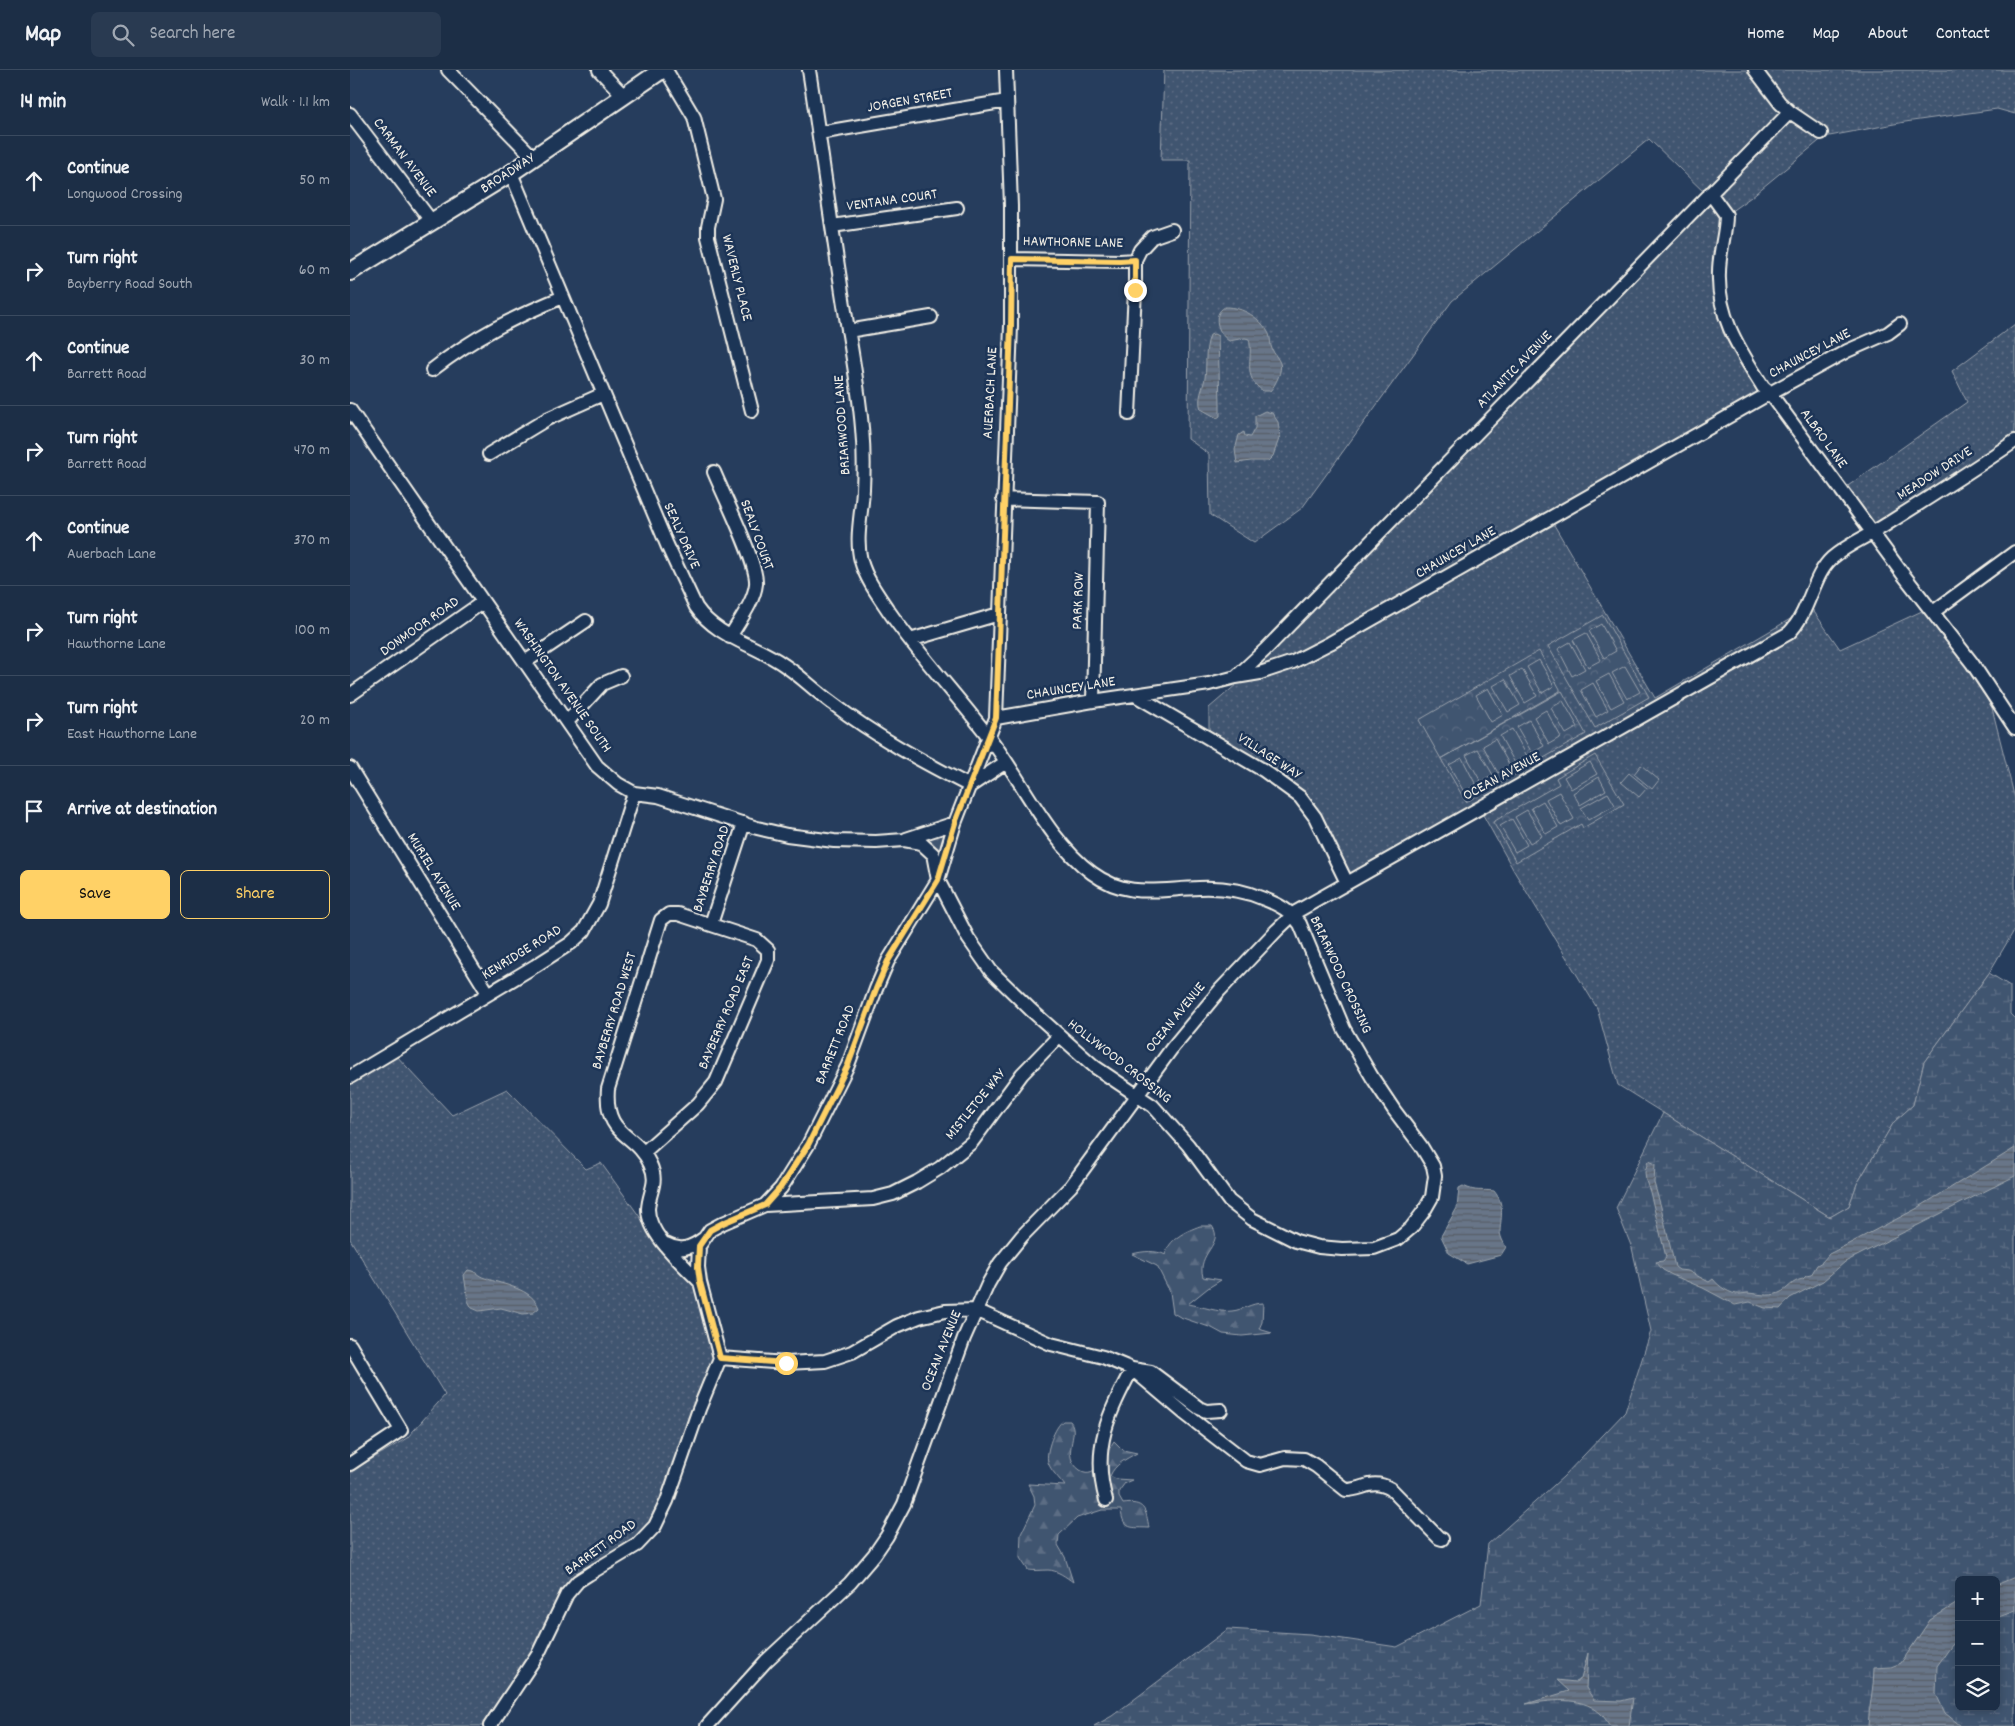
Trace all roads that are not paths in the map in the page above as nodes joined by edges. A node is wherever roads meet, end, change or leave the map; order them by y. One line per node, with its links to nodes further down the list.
1 (448, 70): 14 (street)
2 (599, 70): 8 (street)
3 (662, 70): 8 (main road, BROADWAY)
4 (666, 70): 32 (street, WAVERLY PLACE)
5 (808, 70): 12 (street, BRIARWOOD LANE)
6 (1006, 70): 9 (street, AUERBACH LANE)
7 (1755, 70): 10 (street)
8 (624, 96): 14 (main road, BROADWAY)
9 (1007, 101): 12 (street, JORGEN STREET); 21 (street, AUERBACH LANE)
10 (1790, 112): 13 (street); 16 (street, ATLANTIC AVENUE)
11 (350, 114): 18 (street, CARMAN AVENUE)
12 (819, 133): 19 (street, BRIARWOOD LANE)
13 (1821, 133)
14 (533, 157): 15 (main road, BROADWAY)
15 (511, 173): 18 (main road, BROADWAY); 24 (street, SEALY DRIVE)
16 (1710, 193): 29 (street, ALBRO LANE); 48 (street, ATLANTIC AVENUE)
17 (957, 208): 19 (street, VENTANA COURT)
18 (432, 222): 23 (main road, BROADWAY)
19 (832, 226): 27 (street, BRIARWOOD LANE)
20 (1172, 230): 22 (street)
21 (1012, 259): 22 (street, HAWTHORNE LANE); 37 (street, AUERBACH LANE)
22 (1135, 260): 33 (street)
23 (350, 272)
24 (563, 297): 28 (street); 30 (street, SEALY DRIVE)
25 (931, 317): 27 (street)
26 (1900, 324): 29 (street, CHAUNCEY LANE)
27 (848, 331): 45 (street, BRIARWOOD LANE)
28 (432, 370)
29 (1770, 393): 38 (street, ALBRO LANE); 48 (street, CHAUNCEY LANE)
30 (603, 394): 35 (street); 44 (street, SEALY DRIVE)
31 (350, 410): 40 (street, WASHINGTON AVENUE SOUTH)
32 (752, 411)
33 (1128, 414)
34 (2015, 441): 38 (street, MEADOW DRIVE)
35 (489, 454)
36 (714, 472): 44 (street, SEALY COURT)
37 (1003, 499): 42 (street, AUERBACH LANE); 51 (street, PARK ROW)
38 (1873, 533): 41 (street, ALBRO LANE); 64 (street, OCEAN AVENUE)
39 (2015, 552): 41 (street)
40 (483, 602): 46 (street, WASHINGTON AVENUE SOUTH); 49 (street, DONMOOR ROAD)
41 (1932, 612): 54 (street, ALBRO LANE)
42 (1000, 614): 45 (street); 52 (street, AUERBACH LANE)
43 (586, 620): 46 (street)
44 (730, 637): 58 (street, SEALY DRIVE)
45 (910, 640): 55 (street, BRIARWOOD LANE)
46 (525, 662): 53 (street, WASHINGTON AVENUE SOUTH)
47 (621, 676): 53 (street)
48 (1236, 677): 50 (street, CHAUNCEY LANE)
49 (350, 695)
50 (1135, 695): 51 (street, CHAUNCEY LANE); 64 (street, VILLAGE WAY)
51 (1094, 701): 52 (street, CHAUNCEY LANE)
52 (996, 718): 55 (street)
53 (567, 722): 59 (street, WASHINGTON AVENUE SOUTH)
54 (2015, 728)
55 (990, 737): 56 (street, BRIARWOOD CROSSING); 58 (street, BARRETT ROAD)
56 (1006, 762): 58 (street); 65 (street, BRIARWOOD CROSSING)
57 (350, 768): 67 (street, MURIEL AVENUE)
58 (970, 786): 61 (street, BARRETT ROAD)
59 (634, 792): 60 (street, WASHINGTON AVENUE SOUTH); 67 (street, KENRIDGE ROAD)
60 (744, 823): 62 (street, WASHINGTON AVENUE SOUTH); 66 (street, BAYBERRY ROAD)
61 (955, 823): 62 (street, WASHINGTON AVENUE SOUTH); 63 (street, BARRETT ROAD)
62 (904, 840): 63 (street, WASHINGTON AVENUE SOUTH)
63 (938, 880): 68 (street, HOLLYWOOD CROSSING); 72 (street, BARRETT ROAD)
64 (1347, 883): 65 (street, OCEAN AVENUE)
65 (1293, 915): 70 (street, OCEAN AVENUE); 73 (street, BRIARWOOD CROSSING)
66 (712, 924): 71 (street, BAYBERRY ROAD EAST); 71 (street, BAYBERRY ROAD WEST)
67 (488, 993): 69 (street, KENRIDGE ROAD)
68 (1059, 1036): 70 (street, HOLLYWOOD CROSSING); 72 (street, MISTLETOE WAY)
69 (350, 1077)
70 (1136, 1096): 73 (street, HOLLYWOOD CROSSING); 77 (street, OCEAN AVENUE)
71 (644, 1152): 75 (street)
72 (765, 1205): 74 (street, BARRETT ROAD)
73 (1414, 1224)
74 (703, 1239): 75 (street, BARRETT ROAD); 76 (street)
75 (663, 1242): 76 (street)
76 (700, 1282): 79 (street)
77 (976, 1310): 79 (street); 80 (street); 86 (street, OCEAN AVENUE)
78 (350, 1345): 82 (street)
79 (720, 1358): 85 (street, BARRETT ROAD)
80 (1132, 1369): 81 (street); 83 (street); 84 (street)
81 (1221, 1410)
82 (350, 1464)
83 (1106, 1500)
84 (1442, 1539)
85 (490, 1726)
86 (707, 1726)

